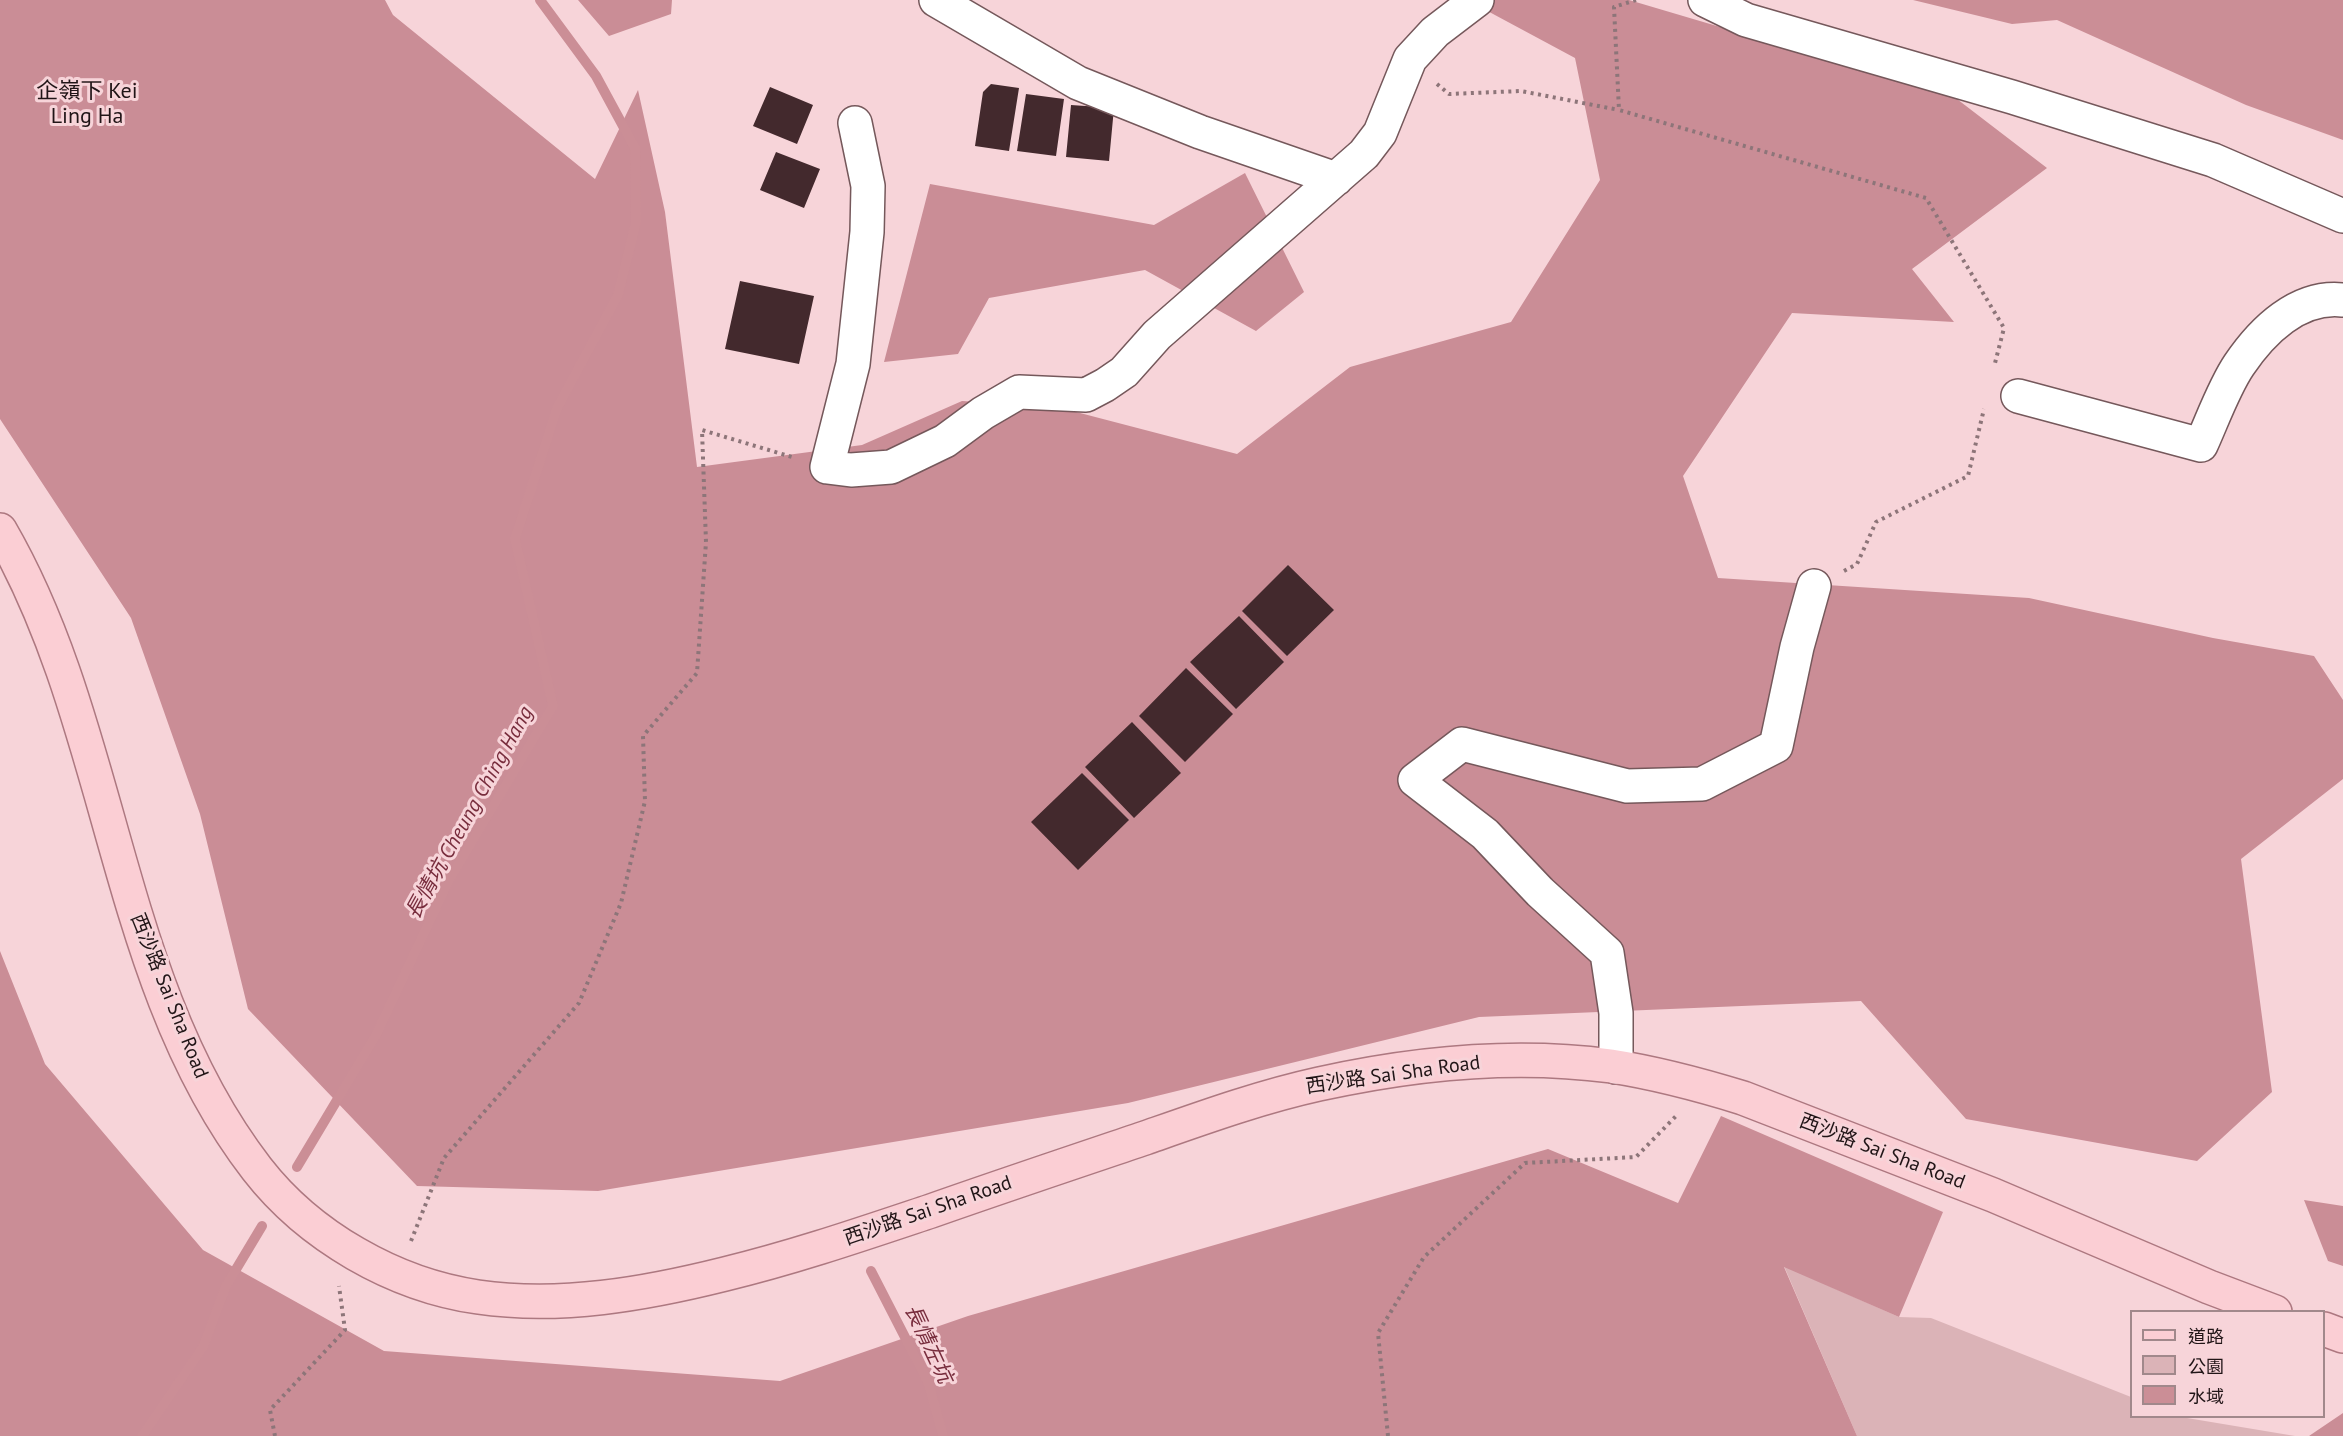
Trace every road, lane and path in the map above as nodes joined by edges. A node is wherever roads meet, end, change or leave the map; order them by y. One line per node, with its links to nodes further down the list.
1 (936, 0): 8 (street)
2 (1477, 0): 5 (street)
3 (1636, 0): 6 (path)
4 (1705, 0): 9 (street)
5 (1410, 59): 6 (path); 8 (street)
6 (1619, 110): 11 (path)
7 (855, 123): 14 (street)
8 (1336, 178): 14 (street)
9 (2343, 216)
10 (2343, 300): 12 (street)
11 (1993, 374)
12 (2018, 396)
13 (1985, 408): 16 (path)
14 (827, 467): 20 (path)
15 (0, 530): 19 (main road, 西沙路 Sai Sha Road)
16 (1814, 586): 17 (street)
17 (1616, 1067): 18 (main road, 西沙路 Sai Sha Road); 19 (main road, 西沙路 Sai Sha Road)
18 (1705, 1086): 21 (main road, 西沙路 Sai Sha Road); 25 (path)
19 (332, 1238): 24 (path)
20 (409, 1248)
21 (2273, 1310)
22 (2325, 1329): 23 (main road)
23 (2343, 1336)
24 (275, 1436)
25 (1388, 1436)

